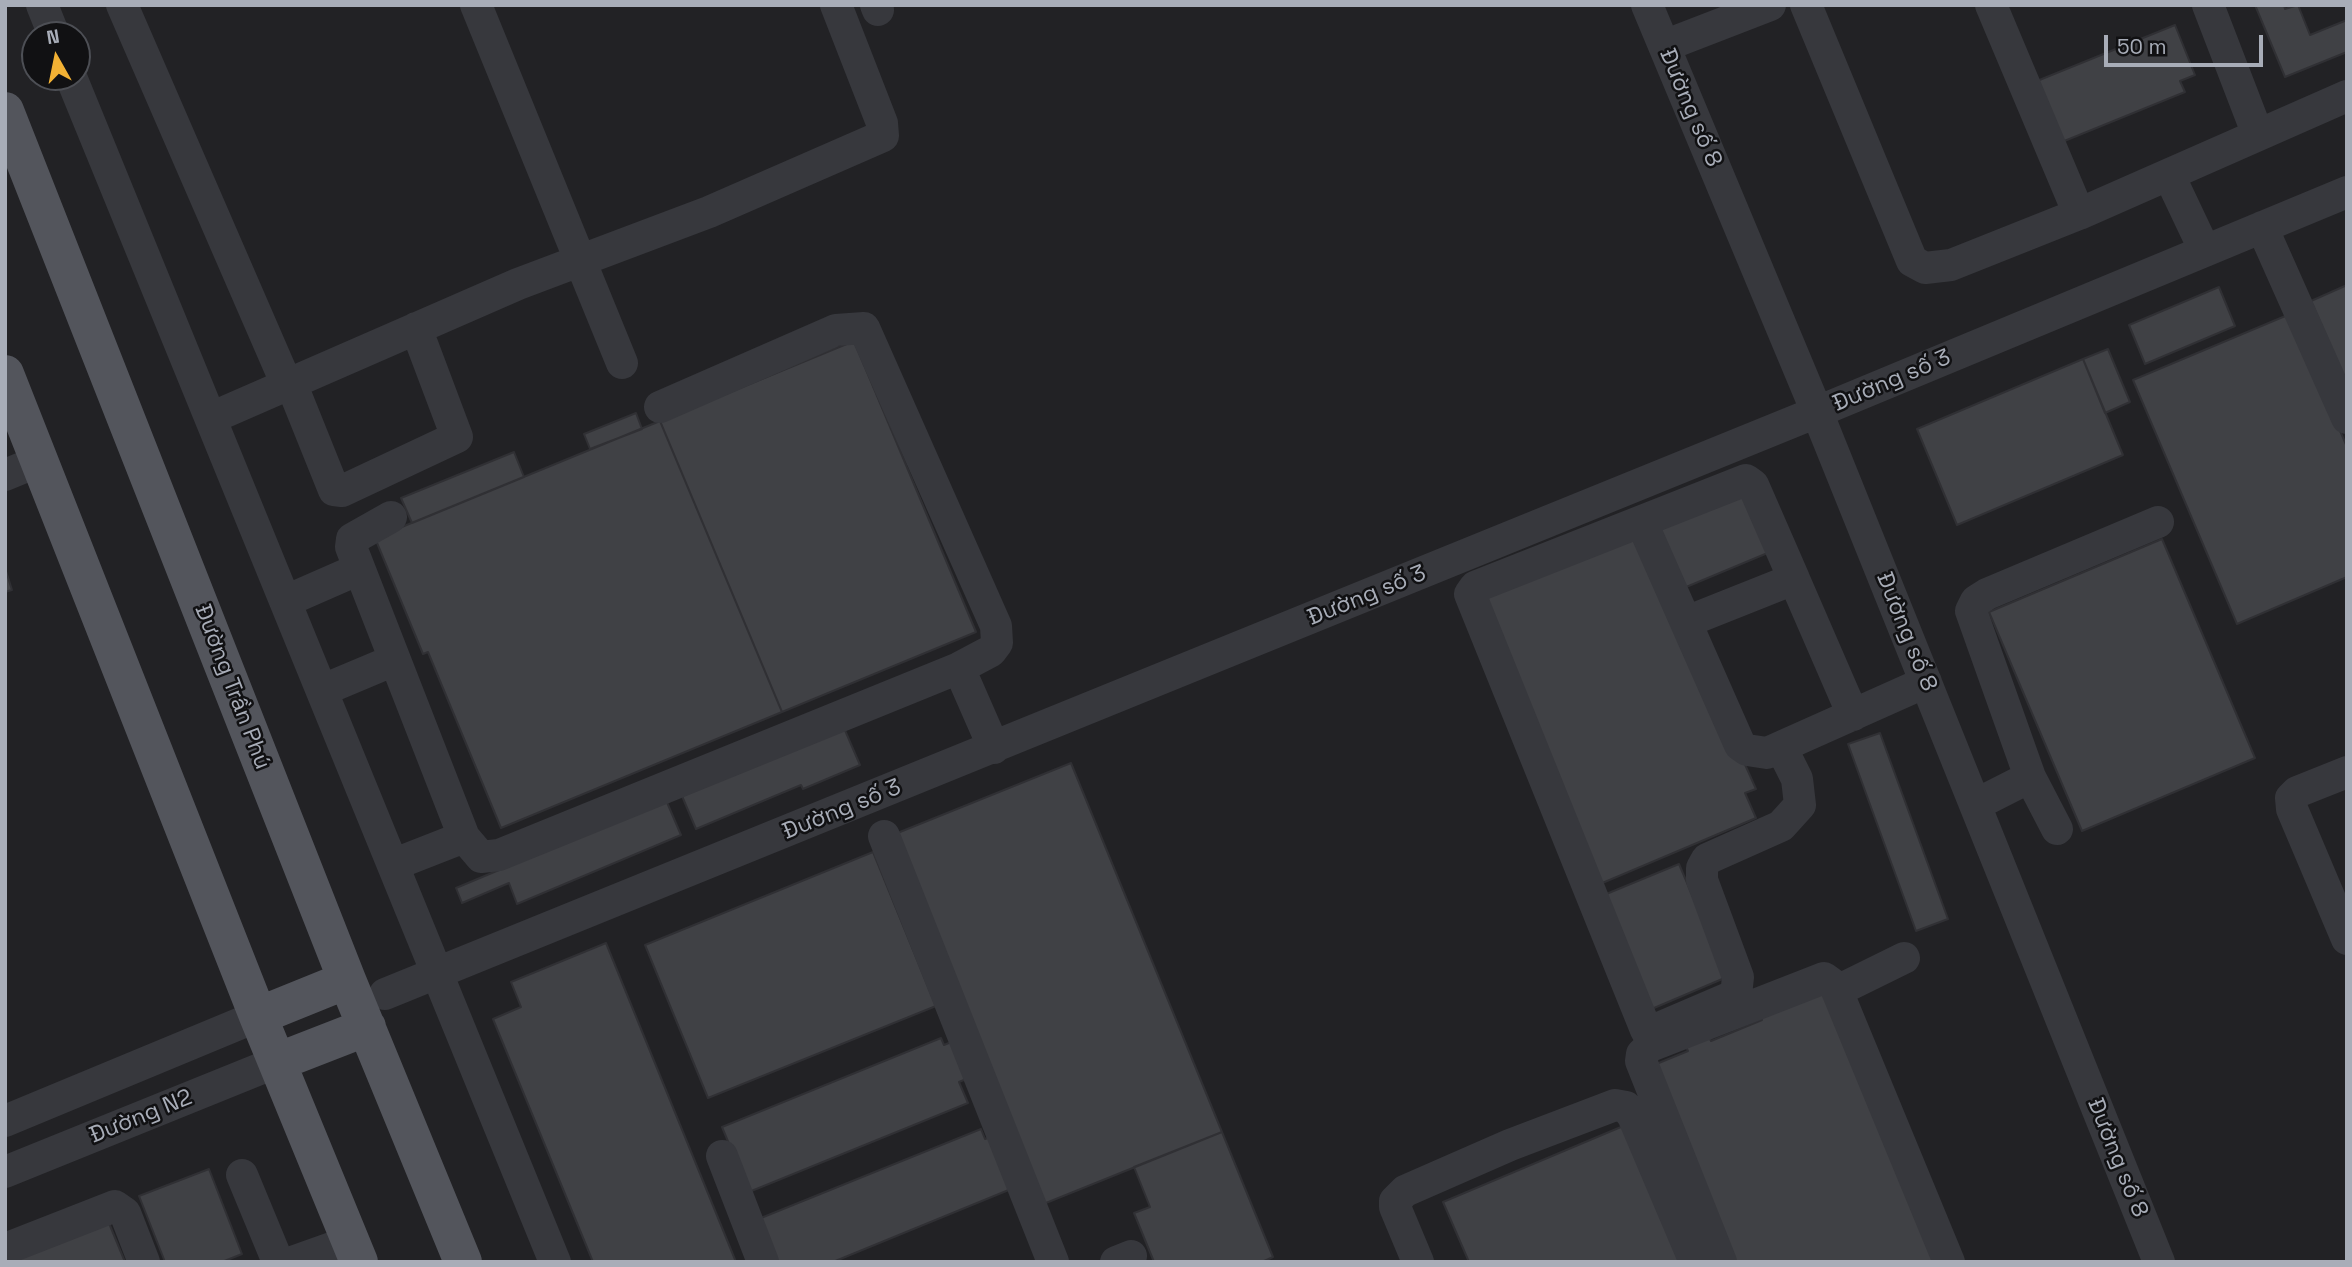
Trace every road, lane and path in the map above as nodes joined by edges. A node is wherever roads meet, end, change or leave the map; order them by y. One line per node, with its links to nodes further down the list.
1 (476, 5): 19 (street)
2 (836, 5): 19 (street)
3 (1647, 5): 9 (street, Đường số 8)
4 (1770, 5): 9 (street)
5 (1806, 5): 16 (street)
6 (1991, 5): 16 (street)
7 (2208, 5): 13 (street)
8 (134, 9): 23 (street)
9 (1664, 46): 25 (street, Đường số 8)
10 (77, 91): 26 (street)
11 (2347, 96): 13 (street)
12 (5, 111): 53 (main road, Đường Trần Phú)
13 (2258, 135): 14 (street)
14 (2169, 175): 16 (street); 18 (street)
15 (2347, 192): 17 (street, Đường số 3)
16 (2079, 214)
17 (2262, 228): 18 (street, Đường số 3); 27 (street)
18 (2205, 251): 25 (street, Đường số 3)
19 (582, 260): 20 (street); 21 (street)
20 (416, 328): 23 (street); 23 (street)
21 (622, 363)
22 (5, 374): 28 (main road)
23 (289, 384): 26 (street)
24 (660, 407): 37 (street)
25 (1817, 412): 38 (street, Đường số 8); 42 (street, Đường số 3)
26 (211, 418): 34 (street)
27 (2347, 418)
28 (22, 468): 56 (main road)
29 (391, 517): 32 (street)
30 (2158, 522): 44 (street)
31 (1642, 523): 33 (street); 35 (street); 41 (street)
32 (359, 569): 34 (street); 36 (street)
33 (1794, 579): 35 (street); 40 (street)
34 (286, 601): 39 (street)
35 (1686, 622): 41 (street)
36 (393, 661): 39 (street); 48 (street)
37 (959, 668): 42 (street); 48 (street)
38 (1926, 682): 40 (street); 45 (street, Đường số 8)
39 (323, 690): 49 (street)
40 (1853, 715): 41 (street)
41 (1781, 747)
42 (994, 748): 52 (street, Đường số 3)
43 (2347, 772): 50 (street)
44 (2030, 777): 45 (street); 46 (street)
45 (1975, 806): 65 (street, Đường số 8)
46 (2057, 830)
47 (884, 836): 72 (street)
48 (464, 837): 49 (street)
49 (395, 864): 52 (street)
50 (2347, 939)
51 (1903, 958): 54 (street)
52 (439, 973): 55 (street, Đường số 3); 70 (street)
53 (347, 980): 55 (street); 56 (main road); 57 (main road, Đường Trần Phú)
54 (1837, 990): 75 (street); 76 (street)
55 (385, 994): 57 (street)
56 (258, 1016): 58 (main road); 59 (street, Đường N2)
57 (367, 1027): 58 (main road); 69 (main road, Đường Trần Phú)
58 (277, 1062): 61 (street, Đường N2); 64 (main road)
59 (5, 1121)
60 (722, 1156): 71 (street)
61 (5, 1172)
62 (242, 1175): 67 (street)
63 (5, 1249): 66 (street)
64 (355, 1251): 68 (street)
65 (2155, 1260)
66 (144, 1262)
67 (278, 1262)
68 (292, 1262)
69 (463, 1262)
70 (555, 1262)
71 (764, 1262)
72 (1053, 1262)
73 (1418, 1262): 74 (street)
74 (1695, 1262)
75 (1721, 1262)
76 (1950, 1262)

